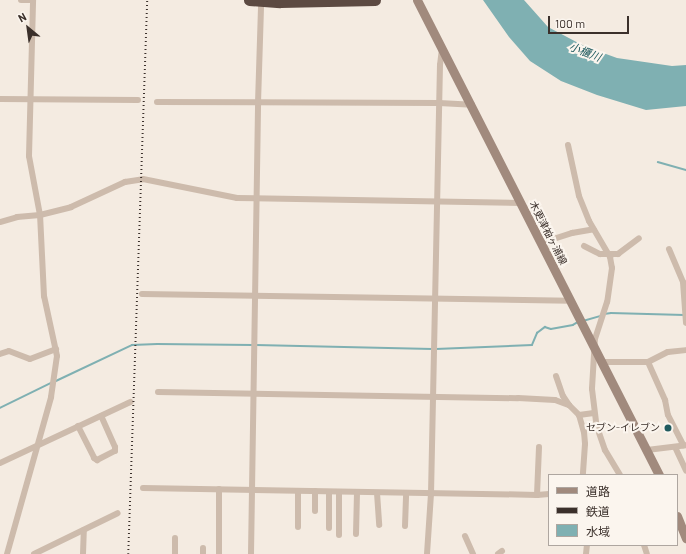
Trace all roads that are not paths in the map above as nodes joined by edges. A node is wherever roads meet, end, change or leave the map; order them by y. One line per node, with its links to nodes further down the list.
1 (21, 0): 2 (street)
2 (33, 0): 9 (street)
3 (249, 0): 4 (highway)
4 (376, 0)
5 (417, 0): 7 (main road, 木更津袖ヶ浦線)
6 (261, 6): 13 (street)
7 (442, 47): 12 (street); 14 (main road, 木更津袖ヶ浦線)
8 (0, 99): 9 (street)
9 (31, 99): 10 (street); 19 (street)
10 (138, 100)
11 (157, 102): 13 (street)
12 (439, 103): 13 (street); 14 (street); 17 (street)
13 (258, 104): 16 (street)
14 (472, 105): 18 (main road, 木更津袖ヶ浦線)
15 (568, 145): 21 (street)
16 (258, 199): 17 (street); 19 (street); 29 (street)
17 (437, 201): 18 (street); 30 (street)
18 (521, 203): 23 (main road, 木更津袖ヶ浦線)
19 (40, 215): 20 (street); 33 (street)
20 (0, 222)
21 (594, 229): 23 (street); 26 (street)
22 (639, 238): 26 (street)
23 (541, 242): 31 (main road, 木更津袖ヶ浦線)
24 (584, 246): 26 (street)
25 (669, 249): 27 (street)
26 (609, 255): 34 (street)
27 (684, 282): 32 (street)
28 (142, 294): 29 (street)
29 (256, 296): 30 (street); 41 (street)
30 (435, 299): 31 (street); 42 (street)
31 (570, 301): 34 (main road, 木更津袖ヶ浦線)
32 (686, 323)
33 (56, 348): 36 (street); 49 (street)
34 (594, 348): 37 (main road, 木更津袖ヶ浦線); 45 (street)
35 (686, 350): 38 (street)
36 (0, 354)
37 (601, 362): 38 (street); 53 (main road, 木更津袖ヶ浦線)
38 (648, 362): 50 (street)
39 (556, 376): 44 (street)
40 (158, 392): 41 (street)
41 (254, 394): 42 (street); 61 (street)
42 (433, 396): 44 (street); 69 (street)
43 (130, 402): 47 (street)
44 (569, 405): 46 (street)
45 (594, 413): 46 (street); 57 (street)
46 (578, 415): 56 (street)
47 (101, 416): 48 (street); 48 (street)
48 (78, 426): 49 (street)
49 (38, 445): 54 (street); 86 (street)
50 (685, 445): 52 (street)
51 (539, 447): 71 (street)
52 (675, 447): 53 (street); 55 (street)
53 (646, 450): 58 (main road, 木更津袖ヶ浦線)
54 (0, 463)
55 (686, 471)
56 (583, 474)
57 (619, 474)
58 (658, 474)
59 (143, 488): 60 (street)
60 (219, 489): 61 (street); 90 (street)
61 (253, 490): 62 (street); 91 (street)
62 (298, 491): 63 (street); 77 (street)
63 (315, 492): 64 (street); 72 (street)
64 (329, 492): 65 (street); 78 (street)
65 (339, 492): 66 (street); 81 (street)
66 (356, 492): 67 (street); 80 (street)
67 (377, 493): 68 (street); 75 (street)
68 (406, 493): 69 (street); 76 (street)
69 (431, 494): 71 (street); 92 (street)
70 (548, 494): 71 (street)
71 (537, 495)
72 (315, 511)
73 (118, 513): 79 (street)
74 (681, 520): 84 (main road)
75 (379, 525)
76 (405, 526)
77 (298, 527)
78 (329, 528)
79 (84, 530): 85 (street); 88 (street)
80 (356, 534)
81 (339, 535)
82 (465, 536): 93 (street)
83 (175, 538): 89 (street)
84 (686, 538)
85 (49, 551): 87 (street)
86 (7, 554)
87 (34, 554)
88 (83, 554)
89 (175, 554)
90 (219, 554)
91 (251, 554)
92 (427, 554)
93 (473, 554)

